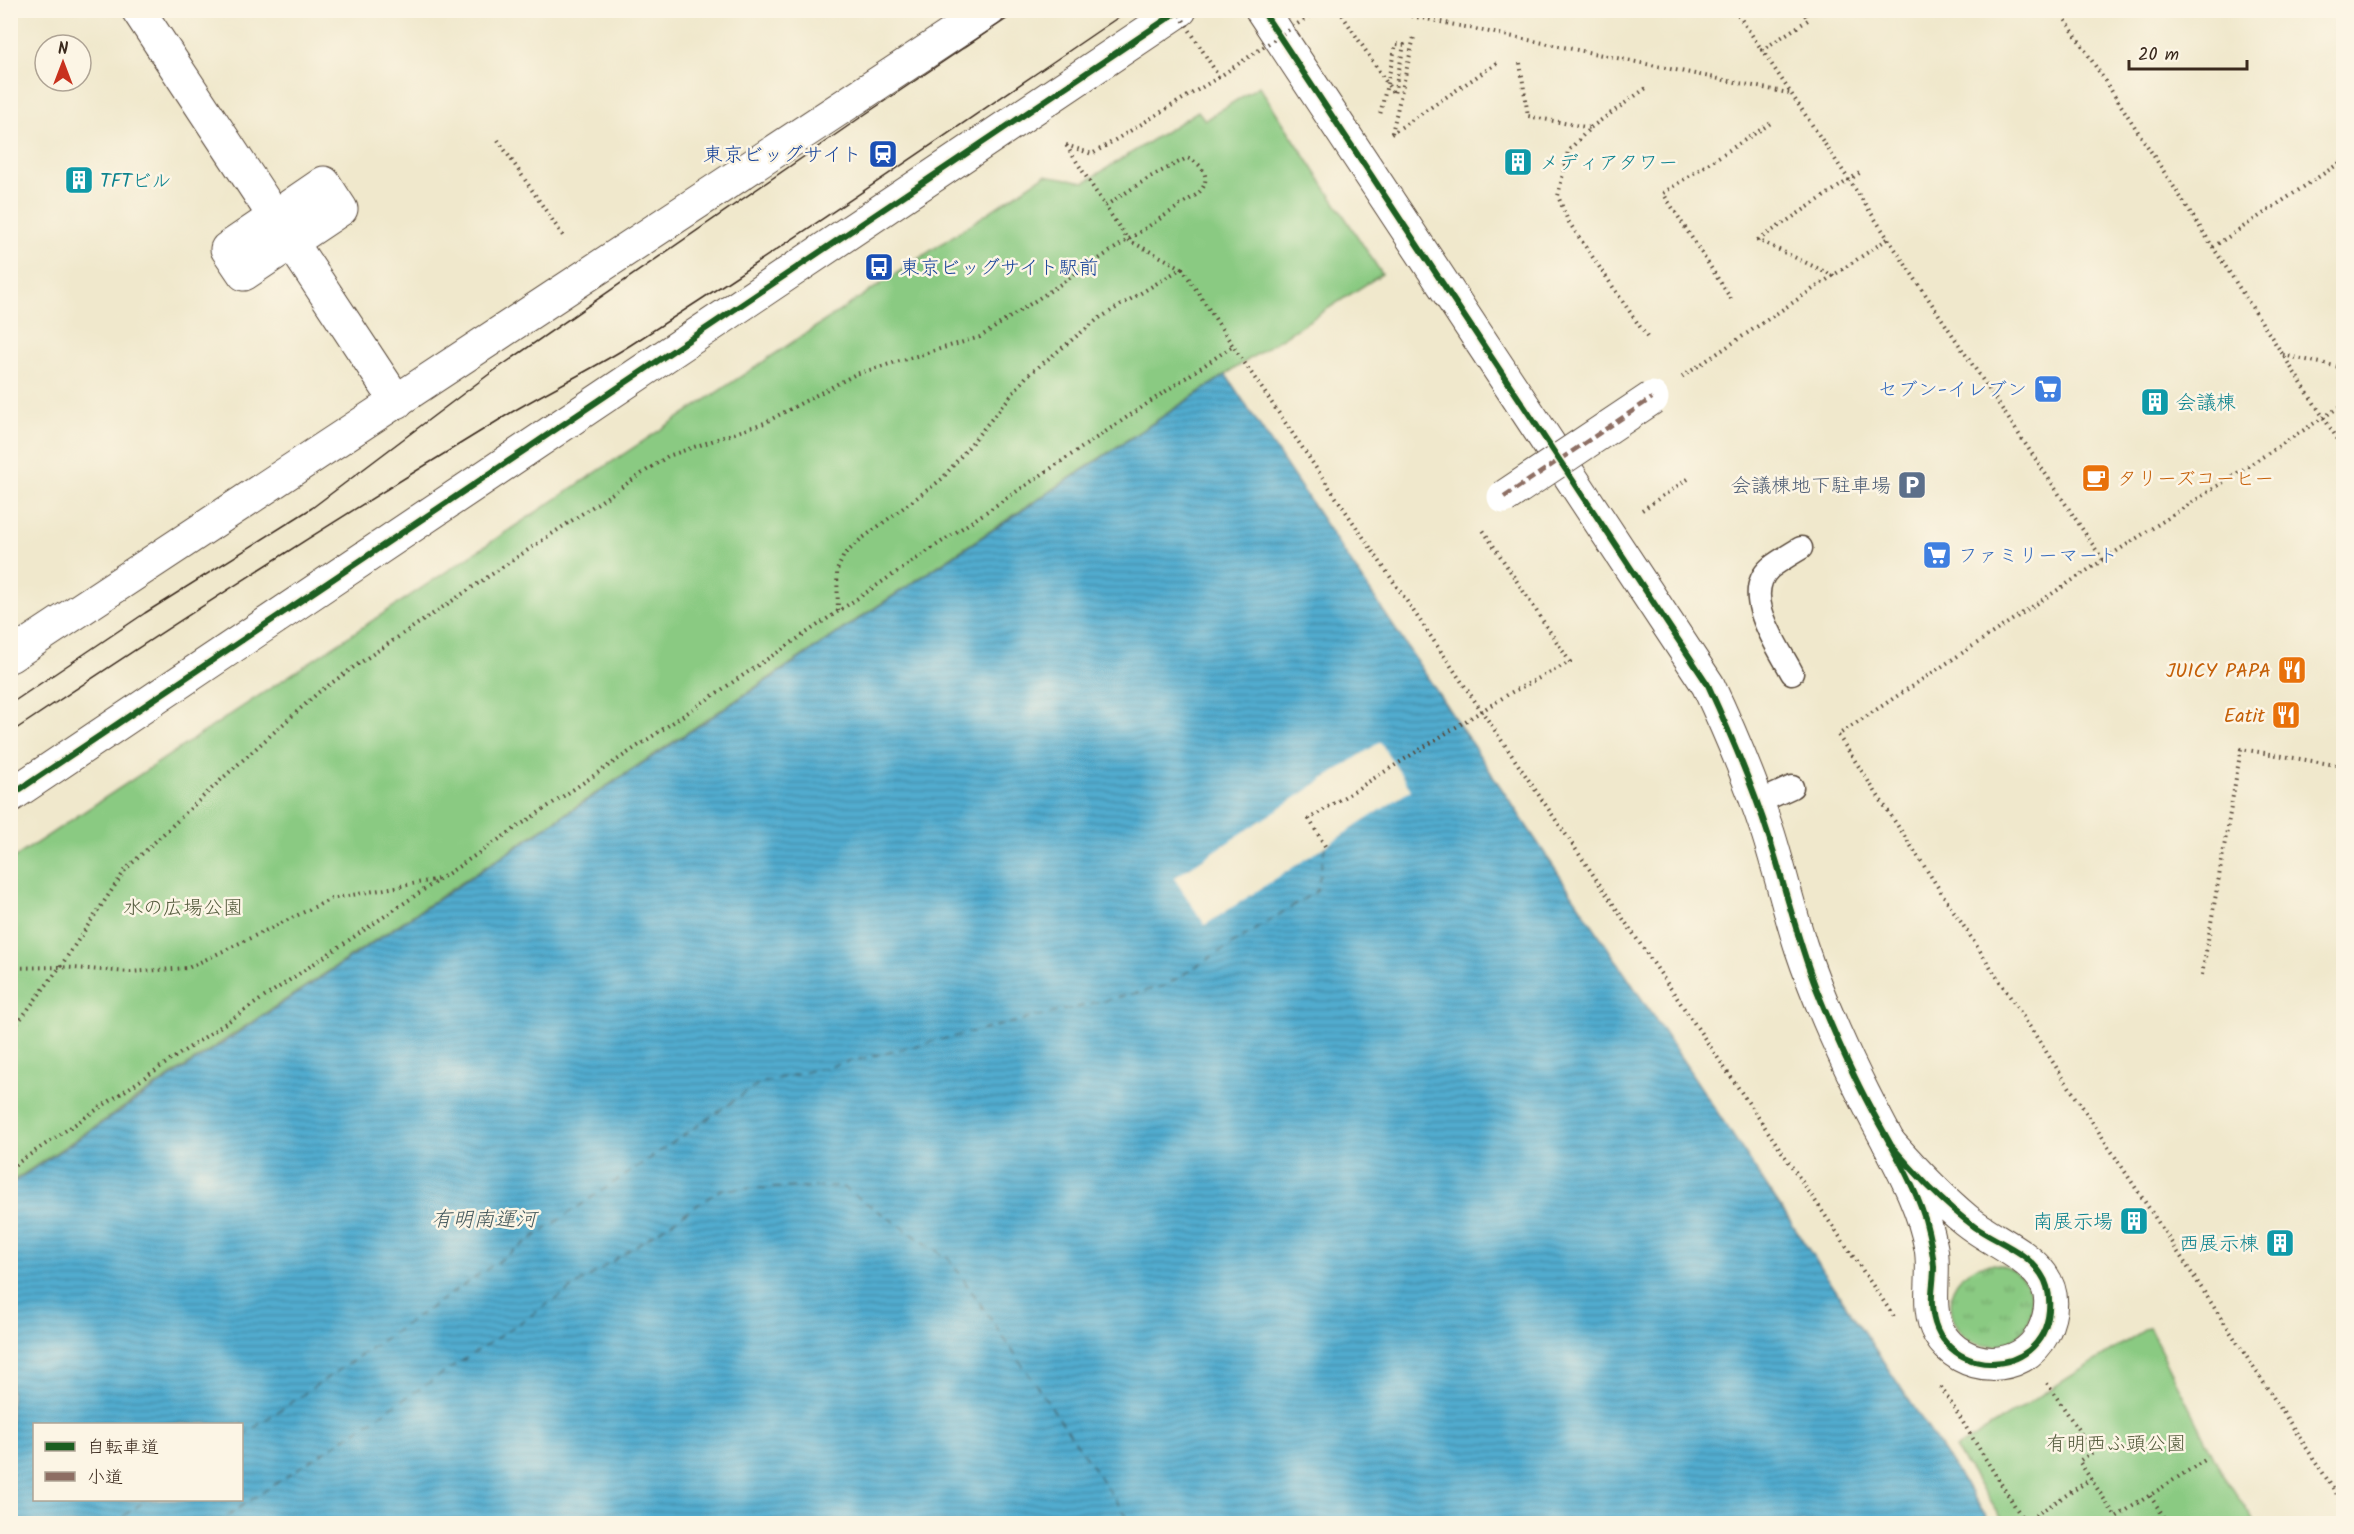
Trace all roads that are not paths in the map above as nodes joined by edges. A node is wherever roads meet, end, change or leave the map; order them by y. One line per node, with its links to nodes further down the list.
1 (138, 10): 6 (street)
2 (989, 10): 6 (street)
3 (1178, 10): 12 (street)
4 (1262, 10): 13 (street)
5 (1652, 398): 7 (street, bridge)
6 (398, 402): 9 (street)
7 (1504, 496)
8 (1801, 548): 10 (lane)
9 (10, 656)
10 (1792, 674)
11 (1792, 787): 13 (lane)
12 (10, 796)
13 (1757, 803): 14 (street)
14 (1889, 1143): 14 (street)

